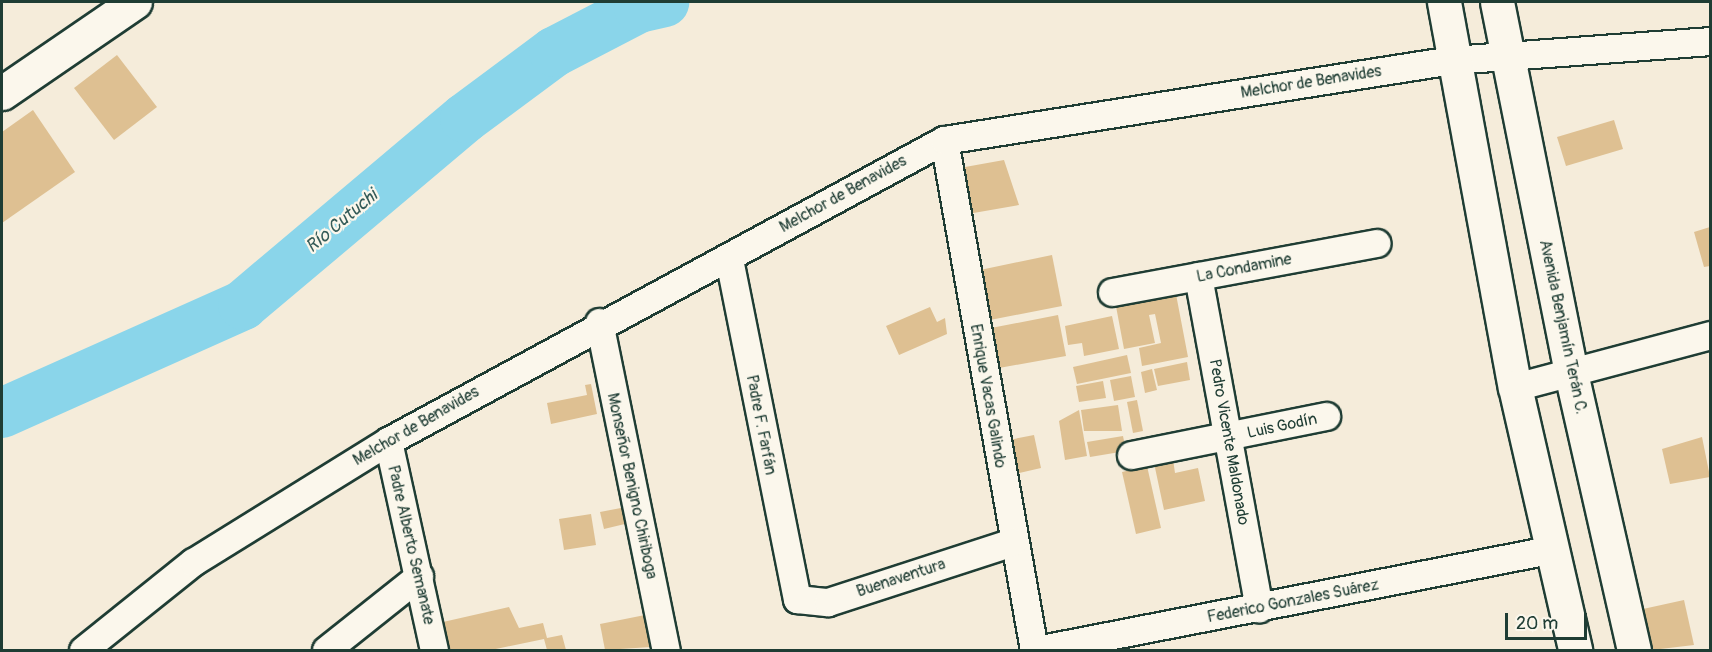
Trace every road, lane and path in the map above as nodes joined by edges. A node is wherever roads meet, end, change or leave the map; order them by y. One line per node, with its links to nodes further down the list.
1 (135, 2): 6 (main road)
2 (1444, 2): 5 (main road)
3 (1502, 28): 4 (street, Melchor de Benavides); 5 (street, Melchor de Benavides); 14 (main road, Avenida Benjamín Terán C.)
4 (1710, 41)
5 (1451, 50): 7 (street, Melchor de Benavides); 15 (main road)
6 (2, 93)
7 (944, 140): 9 (street, Melchor de Benavides); 20 (street, Enrique Vacas Galindo)
8 (1377, 243): 10 (street, La Condamine)
9 (729, 259): 12 (street, Melchor de Benavides); 23 (street, Padre F. Farfán)
10 (1198, 276): 11 (street, La Condamine); 17 (street, Pedro Vicente Maldonado)
11 (1112, 292)
12 (599, 322): 18 (street, Melchor de Benavides); 28 (street, Monseñor Benigno Chiriboga)
13 (1710, 335): 14 (street)
14 (1571, 373): 15 (street); 31 (main road, Avenida Benjamín Terán C.)
15 (1515, 387): 21 (main road)
16 (1326, 416): 17 (street, Luis Godín)
17 (1230, 437): 19 (street, Luis Godín); 24 (street, Pedro Vicente Maldonado)
18 (388, 441): 22 (street, Padre Alberto Semanate); 25 (street, Melchor de Benavides)
19 (1131, 455)
20 (1013, 542): 23 (street, Buenaventura); 29 (street, Enrique Vacas Galindo)
21 (1550, 550): 24 (street, Federico Gonzales Suárez); 30 (main road)
22 (419, 576): 26 (street); 27 (street, Padre Alberto Semanate)
23 (792, 591)
24 (1259, 608): 29 (street, Federico Gonzales Suárez)
25 (83, 651)
26 (326, 651)
27 (434, 651)
28 (666, 651)
29 (1035, 651)
30 (1575, 651)
31 (1634, 651)

